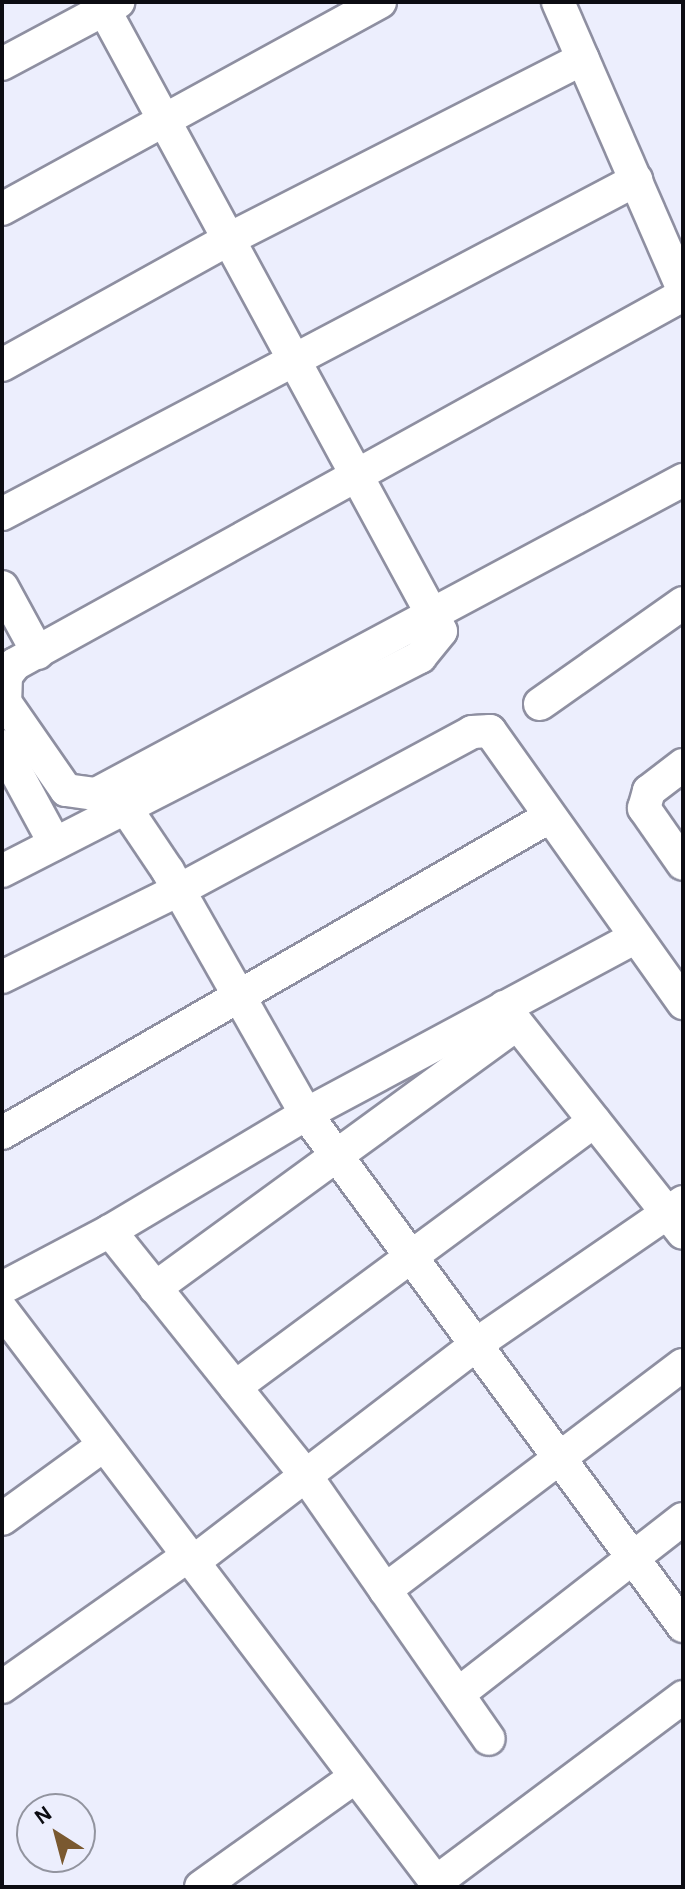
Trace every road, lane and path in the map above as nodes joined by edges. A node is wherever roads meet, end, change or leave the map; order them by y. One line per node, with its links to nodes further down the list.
1 (380, 2): 6 (street)
2 (558, 2): 4 (street)
3 (107, 5): 5 (street); 6 (street)
4 (583, 59): 7 (street); 9 (street)
5 (2, 64)
6 (163, 118): 8 (street); 9 (street)
7 (636, 180): 10 (street); 12 (street)
8 (2, 209)
9 (229, 239): 12 (street); 13 (street)
10 (683, 289)
11 (683, 295): 14 (street)
12 (296, 360): 14 (street); 16 (street)
13 (2, 365)
14 (359, 475): 19 (street); 20 (street)
15 (683, 480): 19 (street)
16 (2, 514)
17 (2, 587): 20 (street)
18 (683, 603): 21 (street)
19 (433, 611): 20 (street); 24 (street)
20 (38, 653)
21 (540, 704)
22 (2, 746): 26 (street)
23 (683, 765): 27 (street)
24 (127, 810): 26 (street); 29 (street)
25 (549, 817): 29 (street); 30 (street); 32 (street)
26 (55, 844): 28 (street)
27 (683, 864)
28 (2, 871)
29 (179, 890): 31 (street); 32 (street)
30 (634, 938): 33 (street); 34 (street)
31 (2, 977)
32 (241, 999): 35 (street); 37 (street)
33 (683, 1003)
34 (511, 1015): 35 (street); 36 (street); 38 (street)
35 (306, 1114): 38 (street); 40 (street)
36 (594, 1121): 39 (street); 41 (street)
37 (2, 1133)
38 (335, 1152): 41 (street); 43 (street)
39 (678, 1216): 45 (street)
40 (110, 1231): 42 (street); 43 (street)
41 (411, 1253): 45 (street); 47 (street)
42 (2, 1288)
43 (155, 1288): 47 (street)
44 (2, 1310): 48 (street)
45 (478, 1343): 49 (street); 50 (street)
46 (683, 1365): 49 (street)
47 (235, 1387): 50 (street)
48 (104, 1445): 51 (street); 54 (street)
49 (559, 1454): 53 (street); 55 (street)
50 (306, 1476): 54 (street); 55 (street)
51 (2, 1519)
52 (683, 1519): 53 (street)
53 (633, 1557): 56 (street); 58 (street)
54 (190, 1559): 57 (street); 61 (street)
55 (385, 1590): 58 (street)
56 (683, 1626)
57 (2, 1687)
58 (458, 1694): 60 (street)
59 (683, 1697): 62 (street)
60 (489, 1739)
61 (355, 1777): 62 (street); 63 (street)
62 (433, 1884)
63 (201, 1887)

